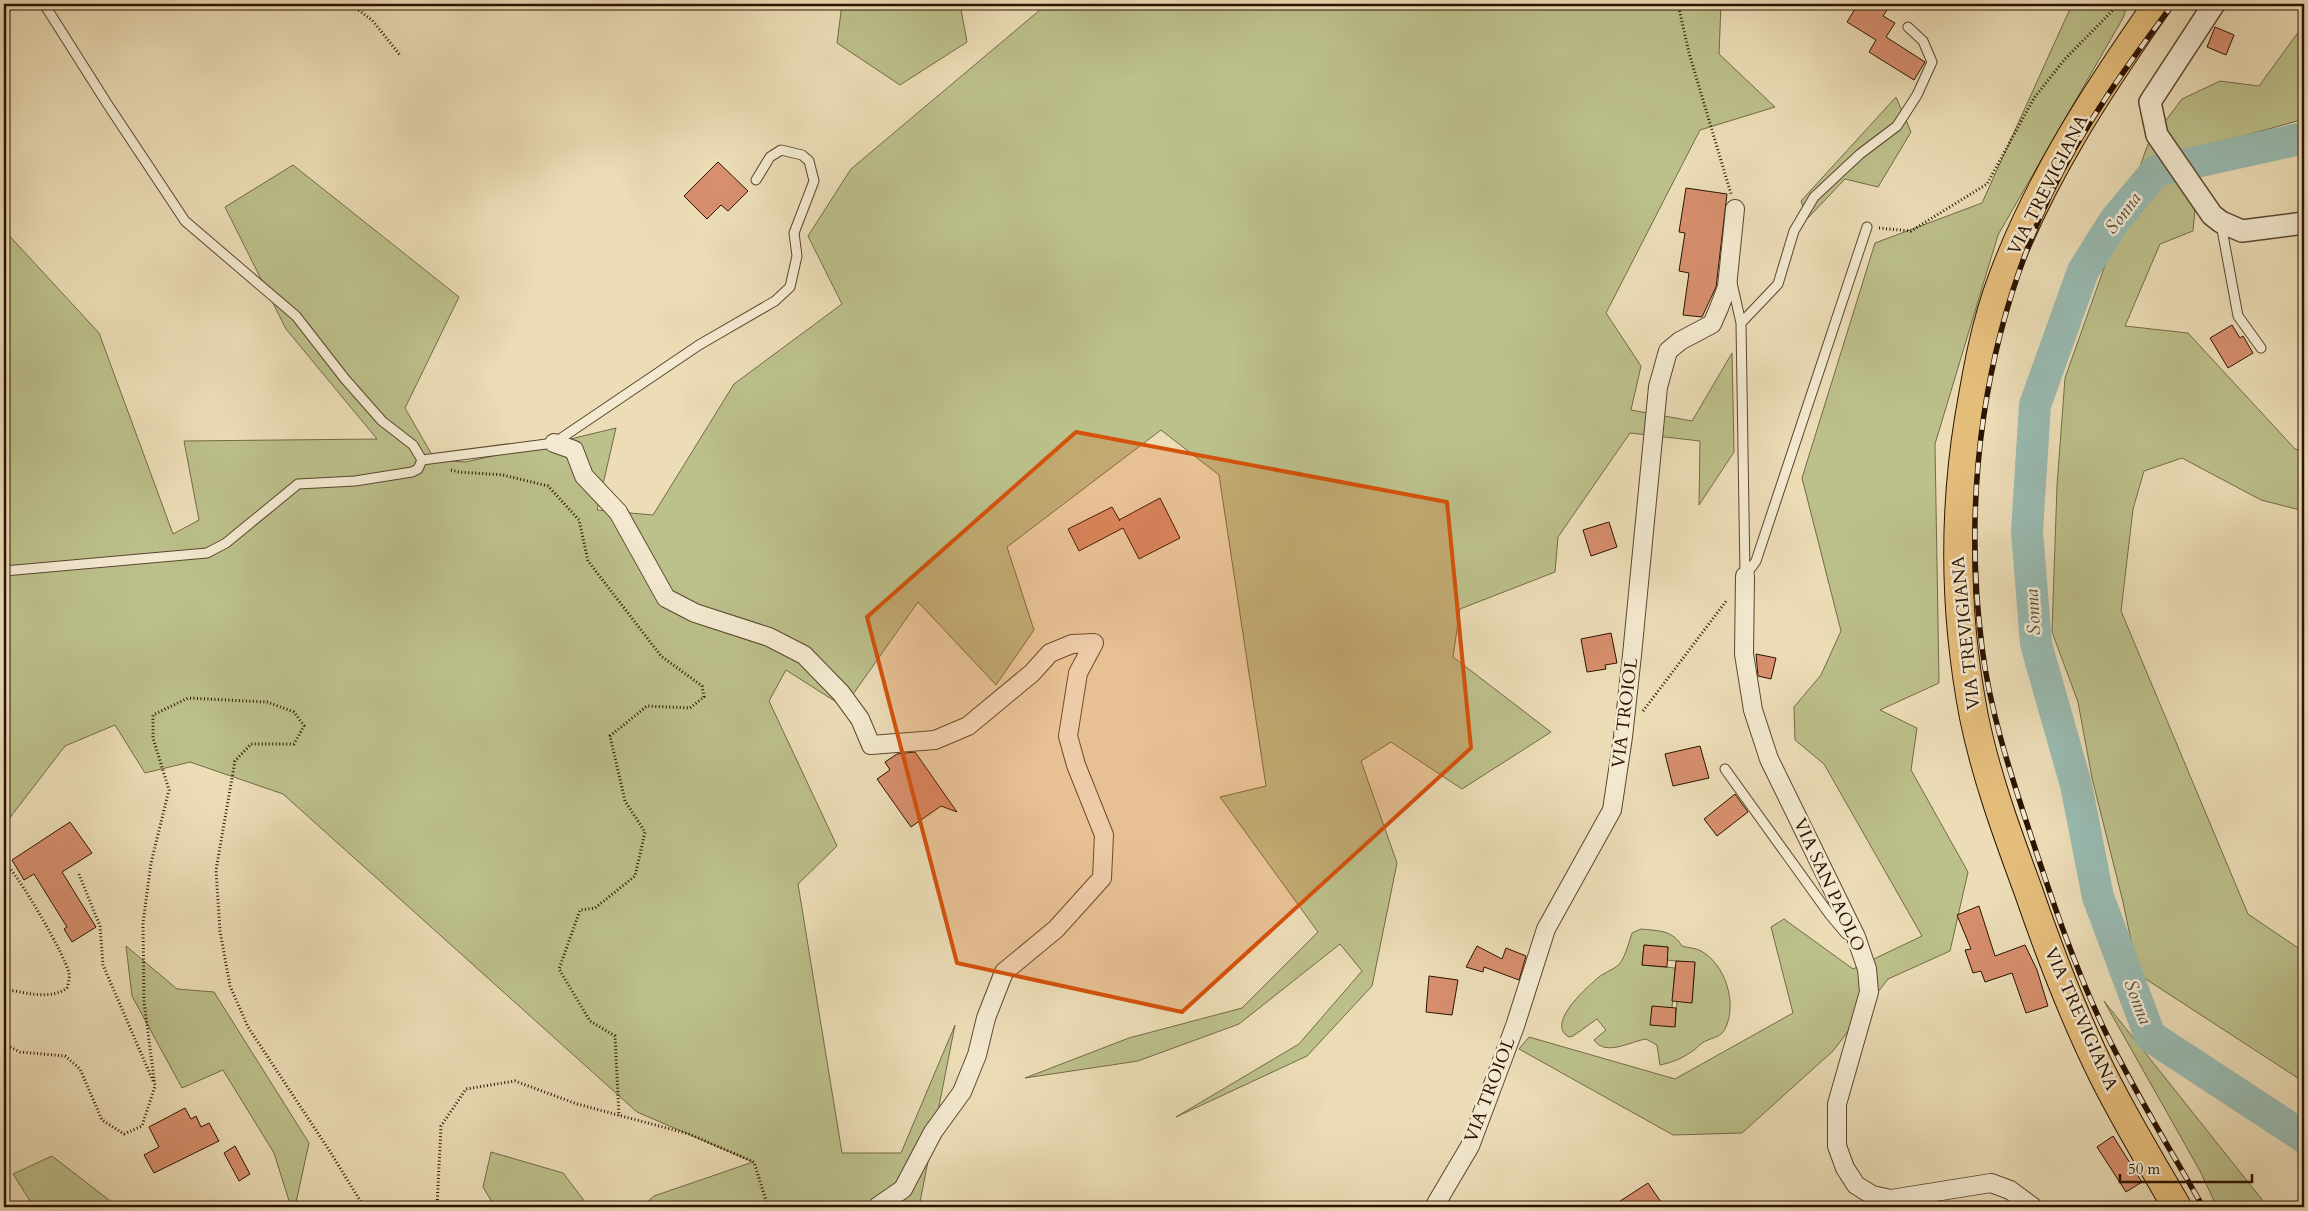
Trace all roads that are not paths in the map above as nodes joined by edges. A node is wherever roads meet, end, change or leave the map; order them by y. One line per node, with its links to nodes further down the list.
1 (44, 4): 14 (lane)
2 (2158, 4): 22 (main road, VIA TREVIGIANA)
3 (2214, 4): 7 (street)
4 (1908, 27): 11 (lane)
5 (756, 180): 13 (lane)
6 (1735, 209): 10 (street, VIA TROIOL)
7 (2216, 218): 8 (street); 12 (lane)
8 (2304, 223)
9 (1867, 227): 16 (lane)
10 (1728, 279): 11 (lane); 20 (street, VIA TROIOL)
11 (1741, 324): 16 (lane)
12 (2261, 348)
13 (554, 443): 14 (lane); 19 (street)
14 (422, 460): 15 (lane)
15 (4, 571)
16 (1745, 576): 18 (street, VIA SAN PAOLO)
17 (1725, 769): 18 (lane)
18 (1856, 937): 21 (street, VIA SAN PAOLO)
19 (877, 1207)
20 (1434, 1207)
21 (2033, 1207)
22 (2177, 1207)

